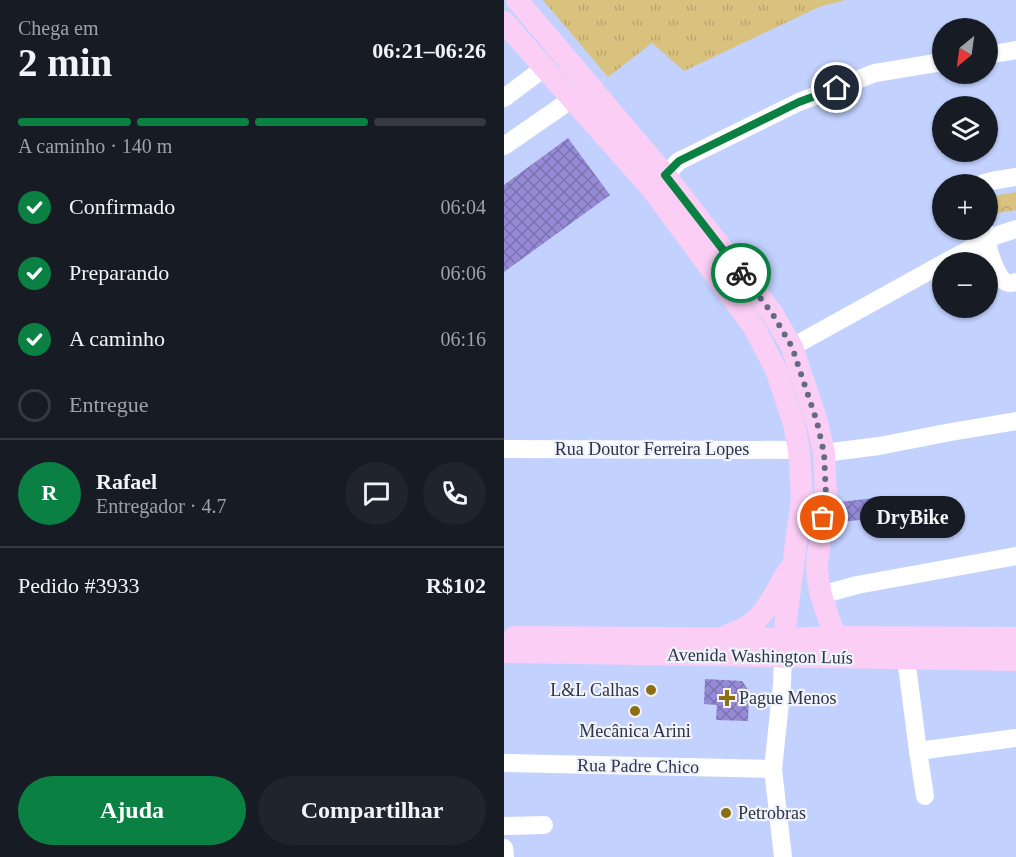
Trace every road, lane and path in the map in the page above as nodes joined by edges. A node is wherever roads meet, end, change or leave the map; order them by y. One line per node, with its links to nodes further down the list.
1 (517, 0): 12 (main road)
2 (504, 22): 6 (main road)
3 (1016, 50): 4 (street)
4 (998, 53)
5 (932, 64): 12 (street)
6 (544, 68): 7 (street); 8 (main road)
7 (504, 98)
8 (572, 99): 9 (street); 12 (main road)
9 (504, 146)
10 (1016, 177): 11 (street)
11 (998, 180)
12 (658, 182): 20 (main road); 23 (main road)
13 (1016, 229): 14 (street)
14 (998, 235)
15 (978, 240): 17 (street)
16 (987, 240): 19 (street)
17 (960, 252)
18 (932, 270): 20 (street)
19 (1016, 282)
20 (792, 347): 24 (main road)
21 (1016, 421): 24 (street)
22 (504, 449): 23 (street, Rua Doutor Ferreira Lopes)
23 (800, 450): 26 (main road)
24 (824, 453): 27 (main road)
25 (1016, 556): 27 (street)
26 (794, 559): 30 (main road); 32 (main road)
27 (821, 595): 29 (main road)
28 (504, 636): 30 (main road, Avenida Washington Luís)
29 (835, 637): 31 (main road, Avenida Washington Luís); 32 (main road, Avenida Washington Luís)
30 (722, 638): 32 (main road, Avenida Washington Luís)
31 (1016, 638)
32 (784, 648): 33 (main road, Avenida Washington Luís); 34 (main road, Avenida Washington Luís); 39 (street)
33 (504, 652)
34 (906, 658): 35 (main road, Avenida Washington Luís); 37 (street)
35 (1016, 660)
36 (1016, 738): 37 (street)
37 (918, 751): 40 (street)
38 (504, 763): 39 (street, Rua Padre Chico)
39 (773, 769): 45 (street)
40 (925, 796)
41 (544, 825): 42 (street)
42 (504, 826)
43 (504, 848): 44 (street)
44 (505, 857)
45 (783, 857)

